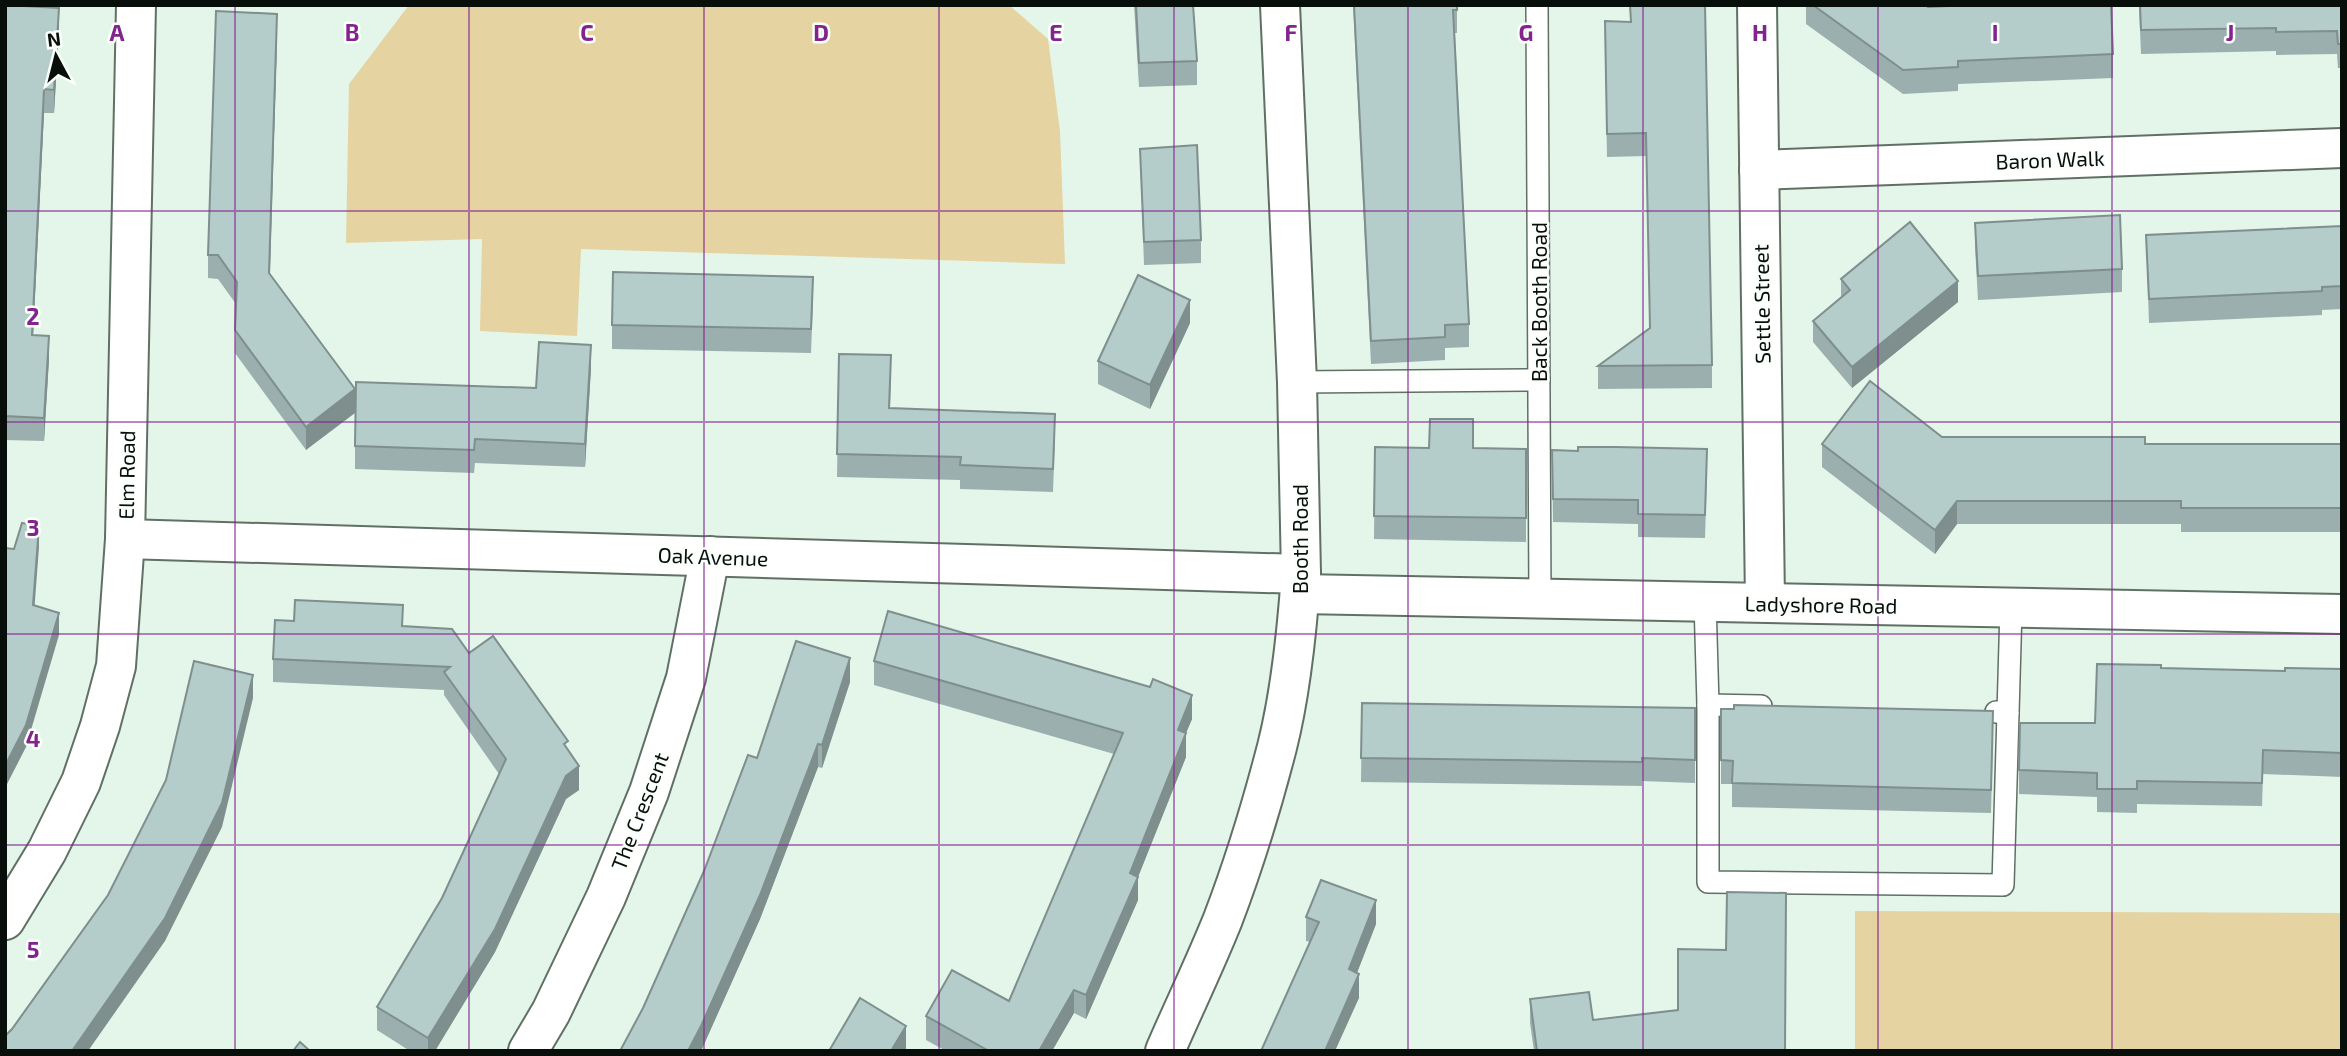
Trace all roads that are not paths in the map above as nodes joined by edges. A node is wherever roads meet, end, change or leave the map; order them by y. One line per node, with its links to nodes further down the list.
1 (136, 5): 9 (street, Elm Road)
2 (1280, 5): 8 (street, Booth Road)
3 (1537, 5): 7 (lane, Back Booth Road)
4 (1757, 5): 6 (street, Settle Street)
5 (2342, 148): 6 (street, Baron Walk)
6 (1759, 170): 14 (street, Settle Street)
7 (1539, 380): 8 (lane); 12 (lane, Back Booth Road)
8 (1297, 382): 11 (street, Booth Road)
9 (125, 539): 10 (street, Oak Avenue); 21 (street, Elm Road)
10 (709, 556): 11 (street, Oak Avenue); 22 (street, The Crescent)
11 (1301, 584): 12 (street, Ladyshore Road); 23 (street, Booth Road)
12 (1540, 599): 13 (street, Ladyshore Road)
13 (1705, 601): 14 (street, Ladyshore Road); 17 (lane)
14 (1765, 603): 15 (street, Ladyshore Road)
15 (2011, 608): 16 (street, Ladyshore Road); 20 (lane)
16 (2342, 614)
17 (1707, 705): 18 (lane); 20 (lane)
18 (1776, 706)
19 (1981, 712): 20 (lane)
20 (2008, 713)
21 (5, 919)
22 (528, 1051)
23 (1165, 1051)

